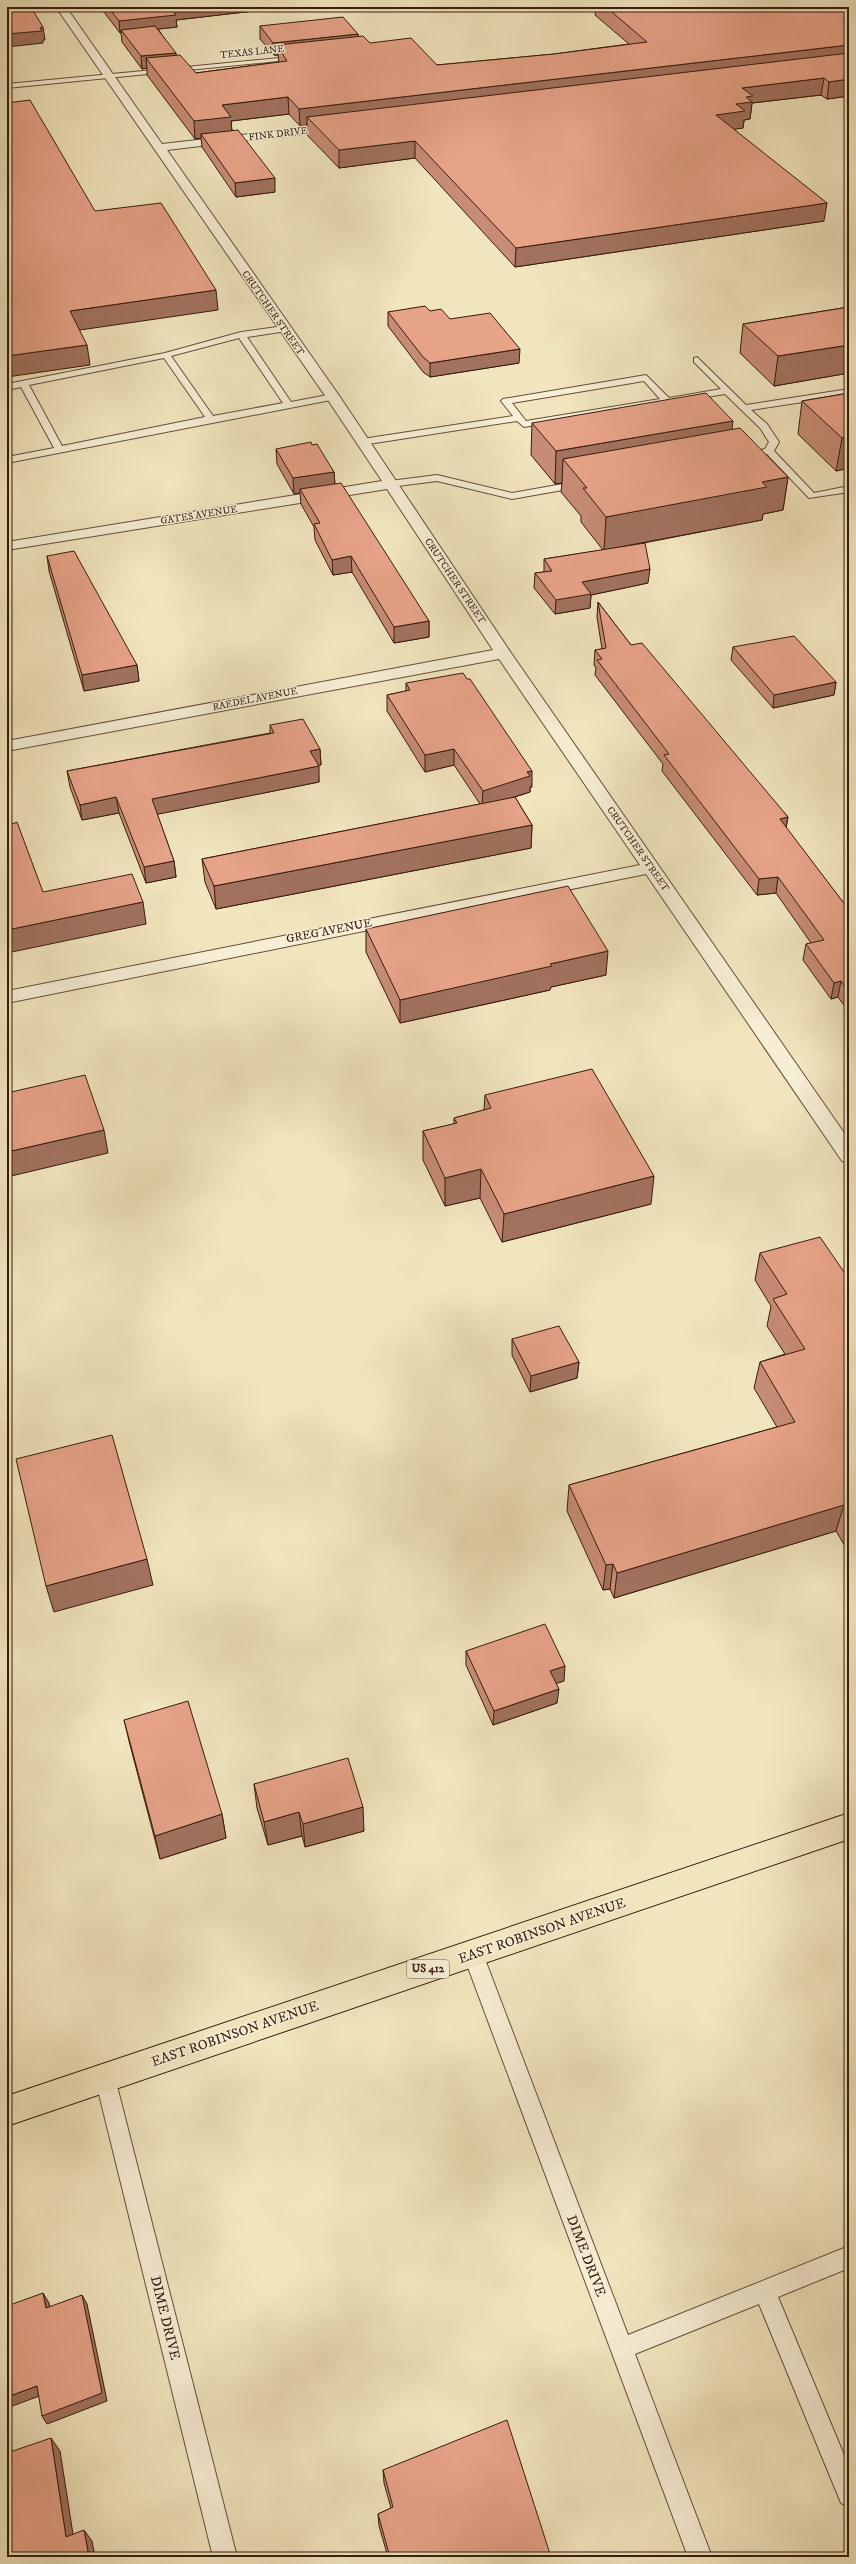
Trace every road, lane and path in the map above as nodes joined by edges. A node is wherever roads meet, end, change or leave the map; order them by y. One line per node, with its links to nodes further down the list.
1 (61, 7): 3 (street, CRUTCHER STREET)
2 (308, 56): 3 (lane, TEXAS LANE)
3 (111, 76): 4 (lane, TEXAS LANE); 6 (street, CRUTCHER STREET)
4 (7, 86)
5 (350, 125): 6 (street, FINK DRIVE)
6 (160, 148): 7 (street, CRUTCHER STREET)
7 (284, 329): 8 (lane); 15 (street, CRUTCHER STREET)
8 (241, 335): 9 (lane); 17 (lane)
9 (166, 354): 11 (lane); 20 (lane)
10 (697, 360): 13 (lane)
11 (24, 384): 12 (lane); 22 (lane)
12 (7, 387)
13 (727, 391): 16 (lane); 18 (lane)
14 (849, 392): 18 (lane)
15 (333, 397): 17 (lane); 21 (street, CRUTCHER STREET)
16 (666, 400): 19 (lane); 19 (lane)
17 (289, 405): 20 (lane)
18 (744, 408): 23 (lane)
19 (519, 418): 21 (lane)
20 (211, 419): 22 (lane)
21 (362, 442): 27 (street, CRUTCHER STREET)
22 (59, 449): 25 (lane)
23 (769, 451): 24 (lane); 28 (lane)
24 (730, 458)
25 (7, 460)
26 (590, 483): 27 (lane)
27 (390, 484): 29 (street, GATES AVENUE); 30 (street, CRUTCHER STREET)
28 (849, 489)
29 (7, 546)
30 (503, 653): 31 (street, RAEDEL AVENUE); 32 (street, CRUTCHER STREET)
31 (7, 746)
32 (651, 868): 33 (street, GREG AVENUE); 34 (street, CRUTCHER STREET)
33 (7, 997)
34 (849, 1156)
35 (849, 1826): 36 (highway, EAST ROBINSON AVENUE / US 412)
36 (473, 1954): 37 (highway, EAST ROBINSON AVENUE / US 412); 41 (lane, DIME DRIVE)
37 (105, 2078): 38 (highway, EAST ROBINSON AVENUE / US 412); 43 (lane, DIME DRIVE)
38 (7, 2111)
39 (849, 2257): 40 (lane)
40 (764, 2290): 41 (lane); 42 (lane)
41 (621, 2349): 44 (lane, DIME DRIVE)
42 (849, 2495)
43 (225, 2557)
44 (700, 2557)

